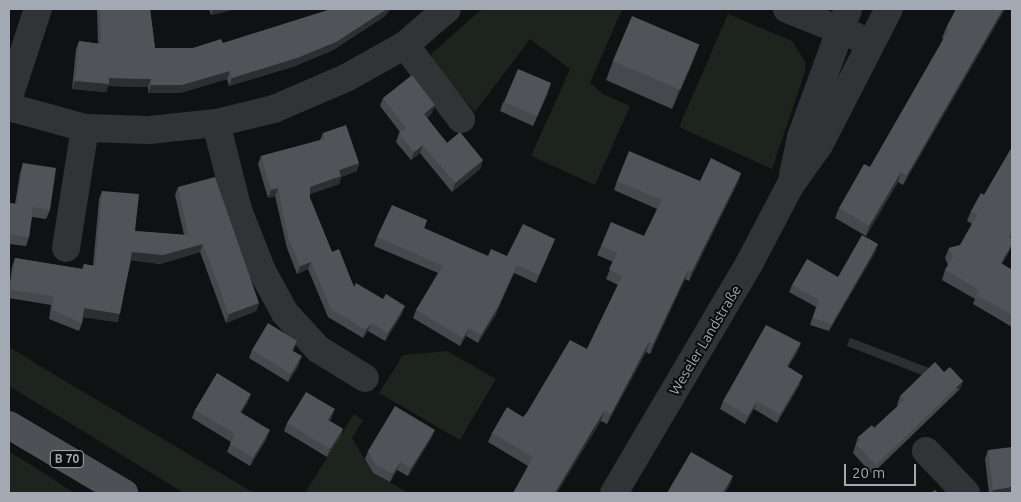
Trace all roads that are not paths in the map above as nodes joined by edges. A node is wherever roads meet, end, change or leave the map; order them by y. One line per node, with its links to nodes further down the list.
1 (38, 9): 8 (street)
2 (447, 9): 7 (street)
3 (787, 9): 5 (street)
4 (890, 9): 6 (street, Weseler Landstraße)
5 (843, 19): 6 (street); 13 (street, Weseler Landstraße)
6 (874, 43): 13 (street, Weseler Landstraße)
7 (405, 45): 10 (street); 11 (street)
8 (9, 97)
9 (9, 107): 12 (street)
10 (462, 119)
11 (216, 123): 12 (street); 15 (street)
12 (85, 128): 14 (street)
13 (791, 184): 19 (street, Weseler Landstraße)
14 (66, 248)
15 (365, 378)
16 (9, 425): 18 (main road, B 70)
17 (926, 451): 20 (street)
18 (124, 493)
19 (614, 493)
20 (966, 493)

